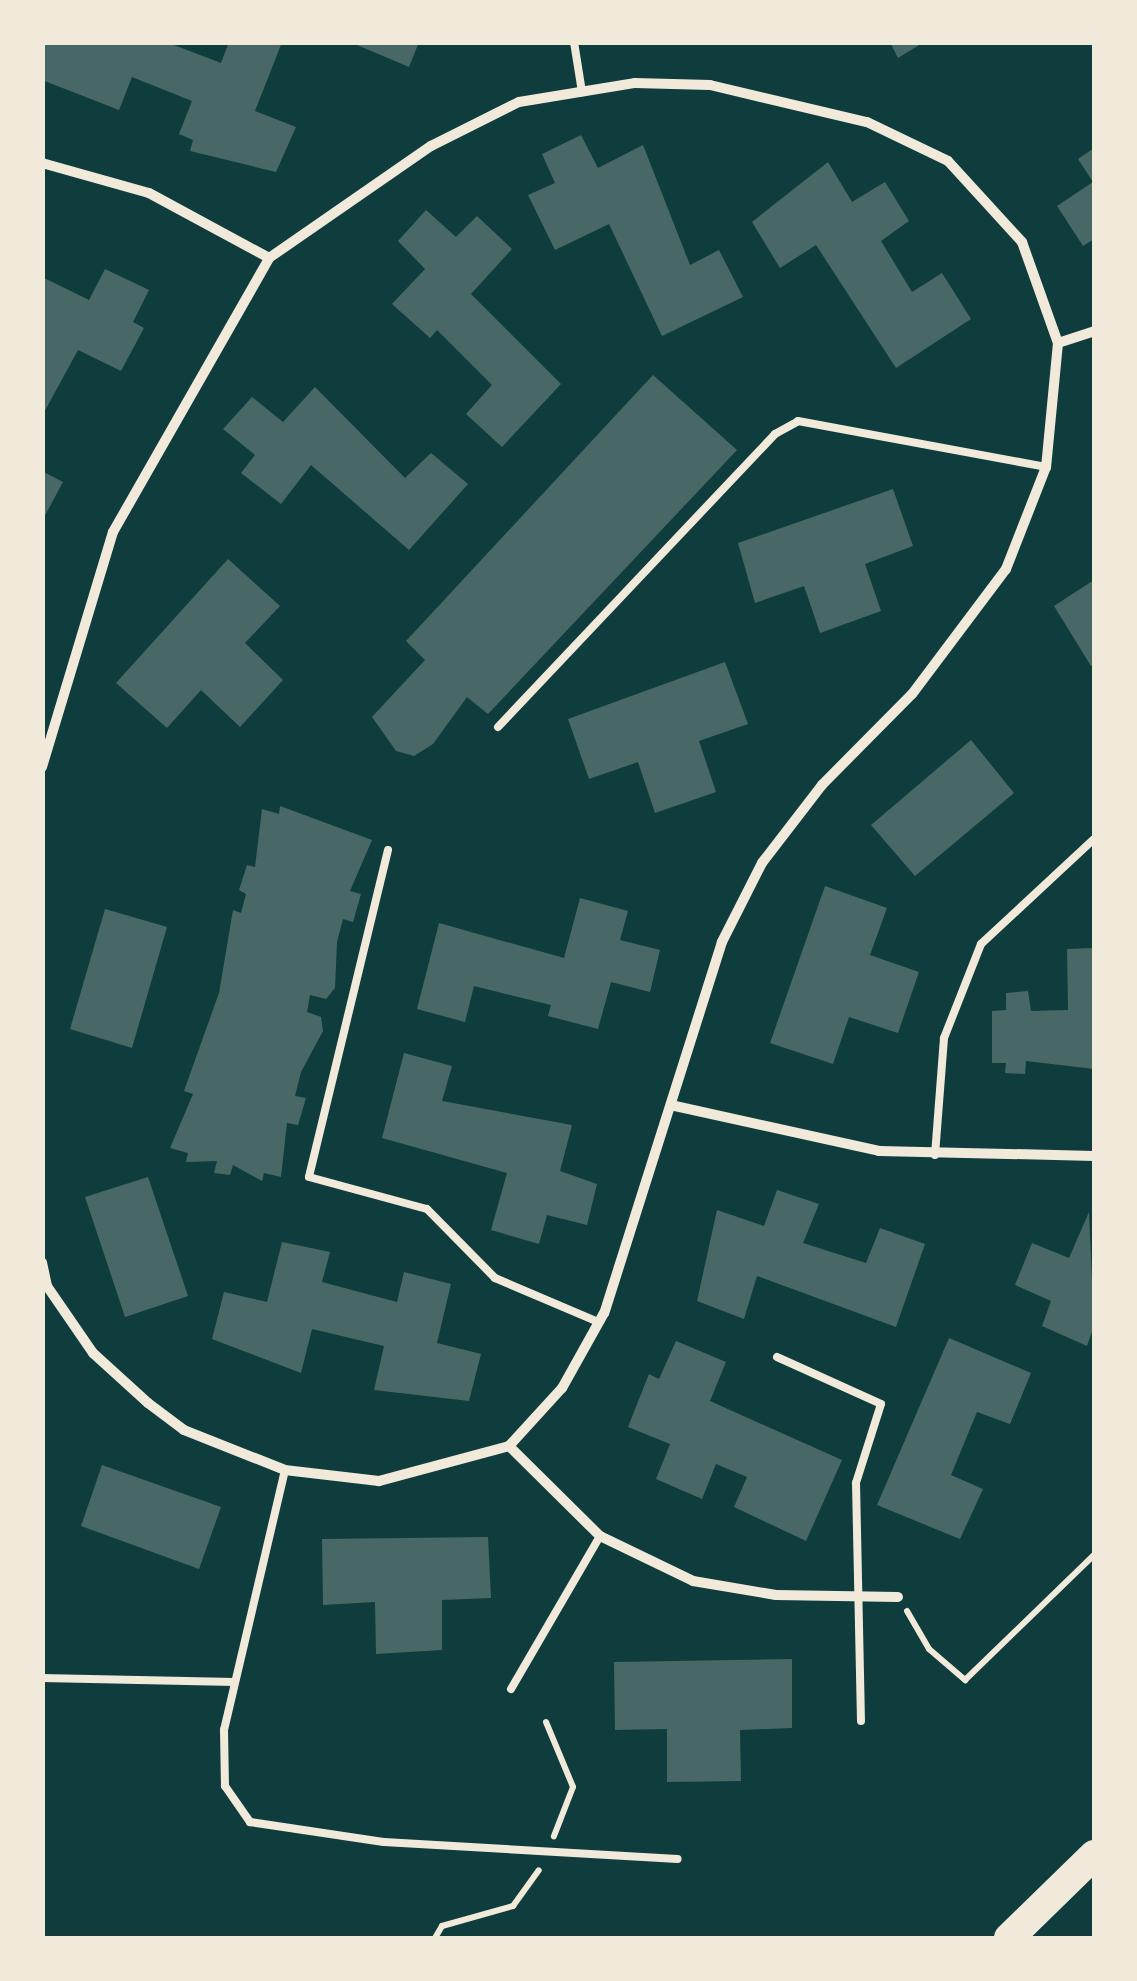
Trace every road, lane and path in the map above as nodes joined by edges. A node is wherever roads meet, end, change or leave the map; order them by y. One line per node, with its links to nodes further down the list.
1 (574, 42): 2 (lane)
2 (582, 92): 4 (street); 6 (street)
3 (42, 163): 4 (street)
4 (269, 258): 9 (street)
5 (1094, 331): 6 (street)
6 (1058, 343): 7 (street)
7 (1046, 467): 8 (lane); 12 (street)
8 (498, 727)
9 (42, 767)
10 (1094, 840): 13 (lane)
11 (388, 850): 17 (lane)
12 (675, 1106): 13 (street); 17 (street)
13 (934, 1156): 14 (street)
14 (1094, 1156)
15 (42, 1263): 16 (street)
16 (45, 1287): 20 (street)
17 (598, 1322): 19 (street)
18 (777, 1356): 23 (lane)
19 (510, 1446): 20 (street); 21 (street)
20 (285, 1470): 26 (lane)
21 (600, 1536): 23 (street); 27 (lane)
22 (1094, 1555): 24 (path)
23 (861, 1597): 24 (street); 28 (lane)
24 (898, 1598)
25 (42, 1678): 26 (lane)
26 (234, 1682): 30 (lane)
27 (510, 1690)
28 (861, 1721)
29 (546, 1722): 30 (path)
30 (544, 1854): 32 (lane); 33 (path)
31 (1094, 1855): 34 (highway)
32 (678, 1860)
33 (436, 1938)
34 (1009, 1938)

